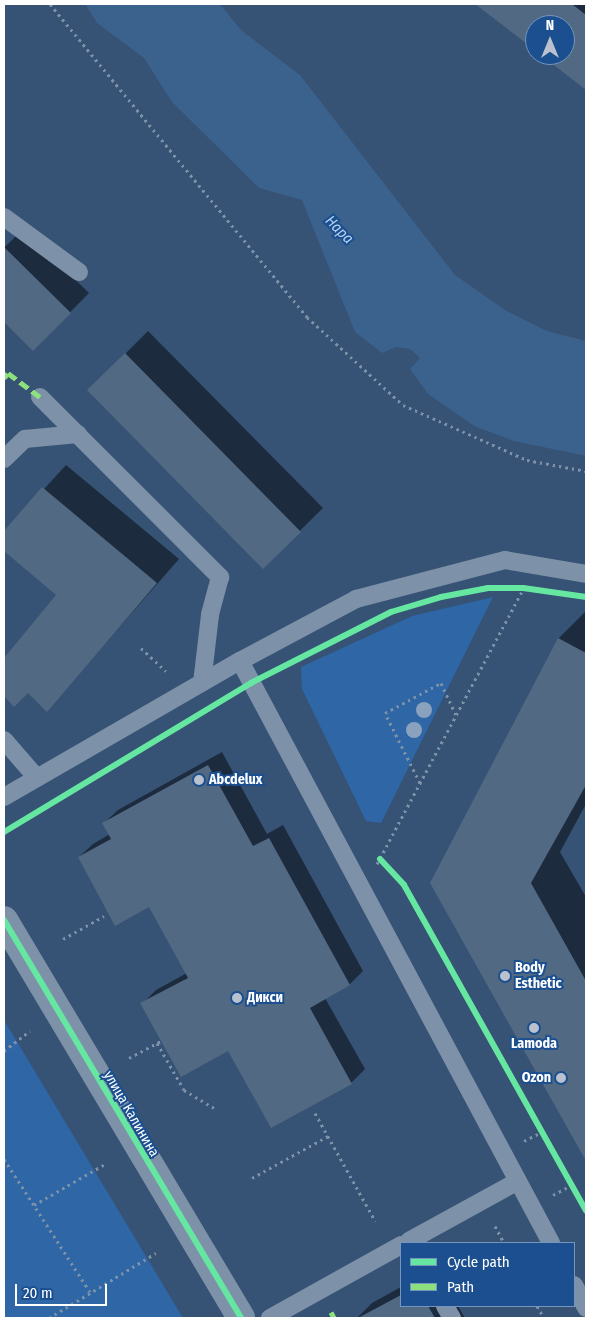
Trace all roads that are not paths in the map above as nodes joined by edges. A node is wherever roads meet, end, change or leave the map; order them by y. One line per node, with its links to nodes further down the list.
1 (4, 217): 2 (lane)
2 (79, 272)
3 (40, 397): 4 (lane)
4 (78, 434): 5 (lane); 8 (lane)
5 (4, 459)
6 (586, 574): 7 (lane)
7 (240, 661): 8 (lane); 13 (lane)
8 (202, 682): 10 (lane)
9 (4, 740): 10 (lane)
10 (37, 778): 11 (lane)
11 (4, 797)
12 (4, 920): 20 (street, улица Калинина)
13 (518, 1181): 14 (lane); 15 (lane)
14 (409, 1242)
15 (551, 1242)
16 (400, 1247): 21 (lane)
17 (575, 1287): 19 (lane)
18 (446, 1307): 22 (lane)
19 (586, 1308)
20 (241, 1318)
21 (270, 1318)
22 (452, 1318)

